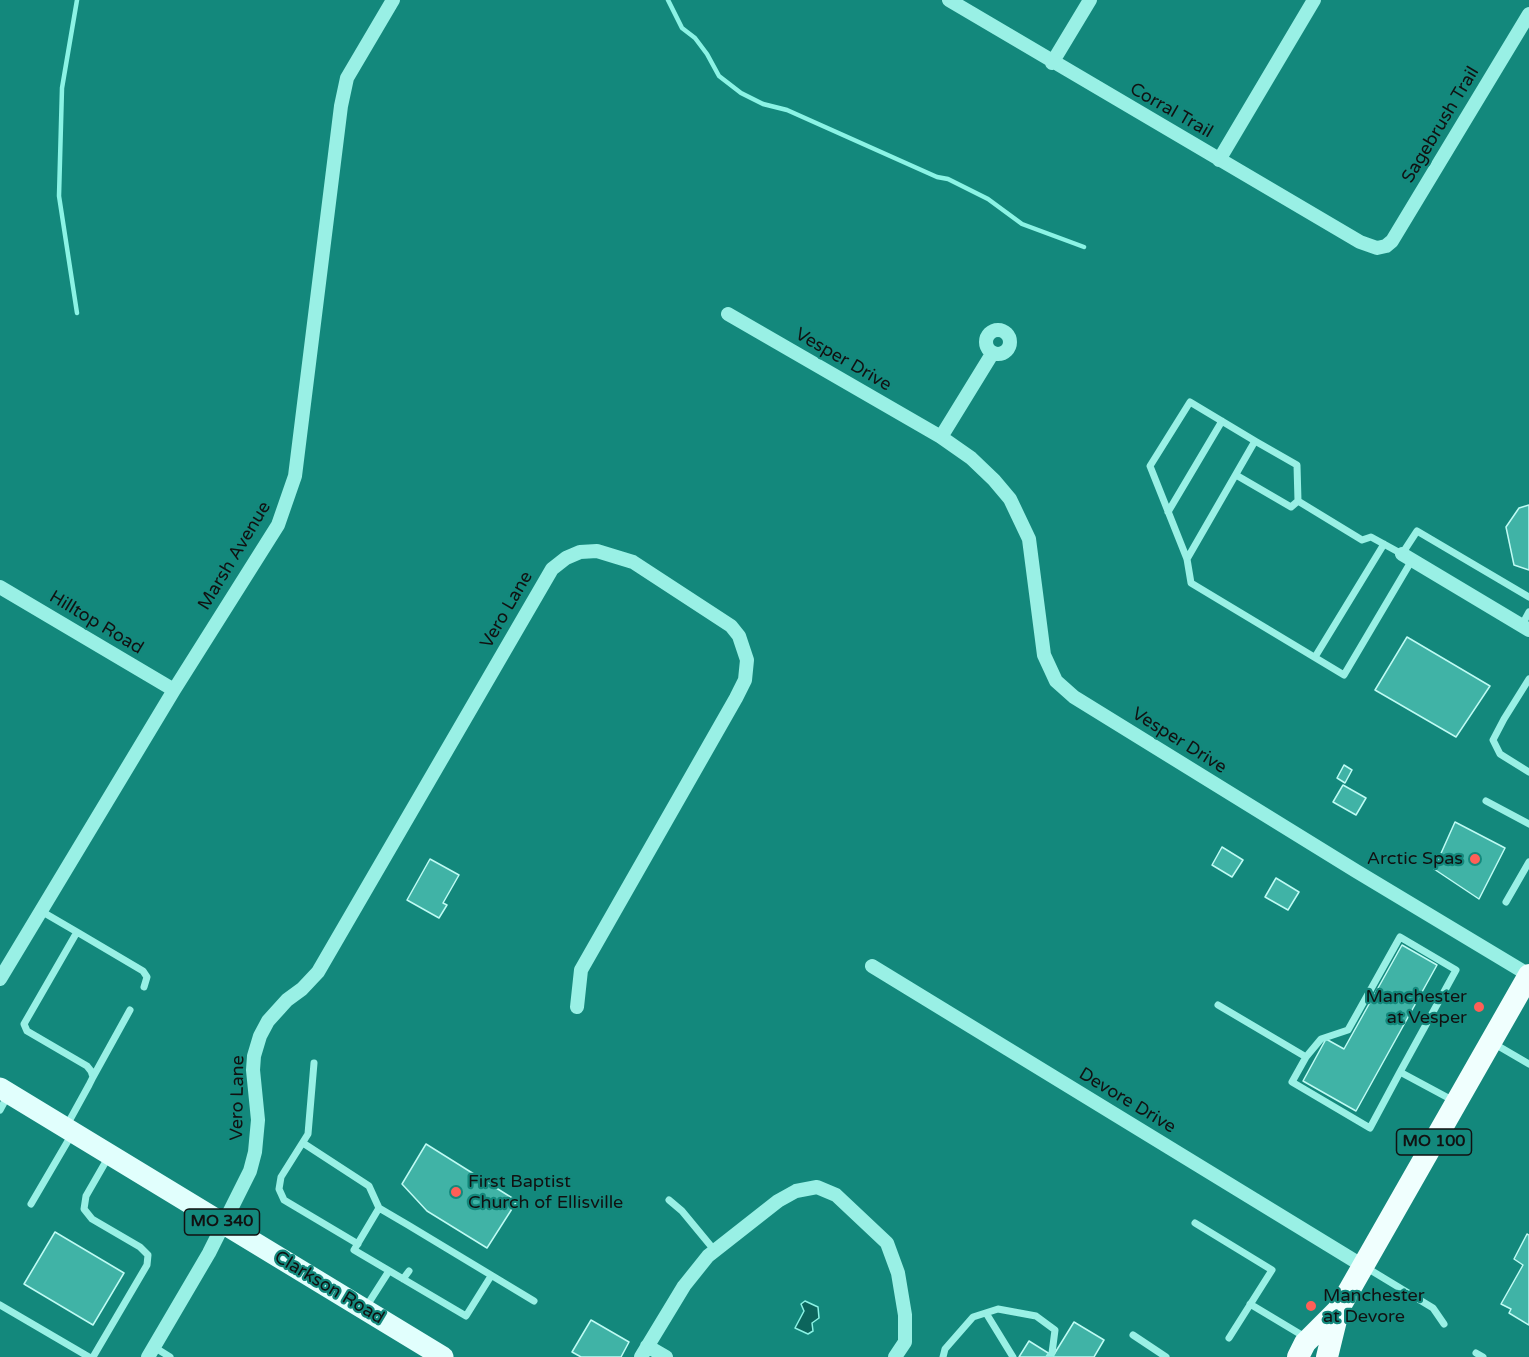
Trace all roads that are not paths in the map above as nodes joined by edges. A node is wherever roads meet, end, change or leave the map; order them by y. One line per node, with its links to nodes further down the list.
1 (393, 0): 26 (street, Marsh Avenue)
2 (949, 0): 6 (street, Corral Trail)
3 (1090, 0): 6 (street)
4 (1314, 0): 7 (street)
5 (1529, 14): 8 (street, Sagebrush Trail)
6 (1052, 63): 7 (street, Corral Trail)
7 (1219, 160): 8 (street, Corral Trail)
8 (1377, 248)
9 (728, 314): 12 (street, Vesper Drive)
10 (992, 354): 12 (street)
11 (1222, 421): 13 (lane); 16 (lane); 16 (lane)
12 (941, 437): 35 (street, Vesper Drive)
13 (1255, 441): 14 (lane); 15 (lane)
14 (1236, 475): 15 (lane); 19 (lane)
15 (1298, 501): 17 (lane)
16 (1168, 512): 19 (lane)
17 (1384, 544): 18 (lane); 24 (lane)
18 (1407, 557): 21 (lane); 23 (street); 24 (lane)
19 (1187, 559): 24 (lane)
20 (0, 587): 26 (street, Hilltop Road)
21 (1529, 597)
22 (1529, 612): 23 (lane)
23 (1525, 628)
24 (1315, 657)
25 (1529, 679): 27 (lane)
26 (174, 690): 32 (street, Marsh Avenue)
27 (1529, 772)
28 (1486, 801): 29 (lane)
29 (1529, 824)
30 (1529, 862): 31 (lane)
31 (1506, 902)
32 (41, 911): 33 (lane); 36 (street, Marsh Avenue)
33 (77, 932): 37 (lane); 46 (lane)
34 (872, 966): 62 (street, Devore Drive)
35 (1529, 975): 41 (highway, MO 100)
36 (0, 979)
37 (144, 987)
38 (1218, 1005): 42 (lane)
39 (577, 1006): 56 (street, Vero Lane)
40 (130, 1010): 46 (lane)
41 (1491, 1042): 44 (lane); 48 (highway, MO 100)
42 (1306, 1057): 45 (lane); 45 (lane)
43 (314, 1063): 50 (lane)
44 (1529, 1064)
45 (1400, 1072): 48 (lane)
46 (93, 1077): 49 (lane)
47 (3, 1097): 49 (main road, Clarkson Road / MO 340)
48 (1456, 1103): 62 (highway, MO 100)
49 (69, 1130): 51 (main road, Clarkson Road / MO 340); 53 (lane)
50 (303, 1143): 54 (lane); 59 (lane)
51 (110, 1154): 56 (main road, Clarkson Road / MO 340); 81 (lane)
52 (669, 1200): 60 (lane)
53 (31, 1204)
54 (379, 1208): 57 (lane); 59 (lane)
55 (1195, 1223): 69 (lane)
56 (224, 1224): 71 (main road, Clarkson Road / MO 340); 78 (street, Vero Lane)
57 (408, 1225): 58 (lane); 64 (lane)
58 (404, 1233)
59 (358, 1244): 61 (lane)
60 (715, 1251): 79 (street); 85 (street)
61 (386, 1266): 65 (lane); 71 (lane)
62 (1363, 1266): 72 (highway, MO 100); 74 (lane)
63 (409, 1271): 65 (lane)
64 (491, 1276): 67 (lane); 68 (lane)
65 (404, 1279): 67 (lane)
66 (427, 1283): 67 (lane)
67 (423, 1290)
68 (534, 1301)
69 (1250, 1304): 76 (lane); 77 (lane)
70 (0, 1305): 80 (lane)
71 (365, 1309): 83 (main road, Clarkson Road / MO 340)
72 (1338, 1310): 77 (highway, MO 100); 90 (highway, MO 100)
73 (986, 1313): 86 (lane); 87 (lane); 88 (lane)
74 (1444, 1324)
75 (1133, 1335): 89 (lane)
76 (1230, 1338)
77 (1304, 1348)
78 (151, 1352): 82 (lane)
79 (644, 1352): 84 (street)
80 (88, 1357)
81 (93, 1357)
82 (170, 1357)
83 (443, 1357)
84 (666, 1357)
85 (895, 1357)
86 (943, 1357)
87 (1013, 1357)
88 (1050, 1357)
89 (1166, 1357)
90 (1327, 1357)

